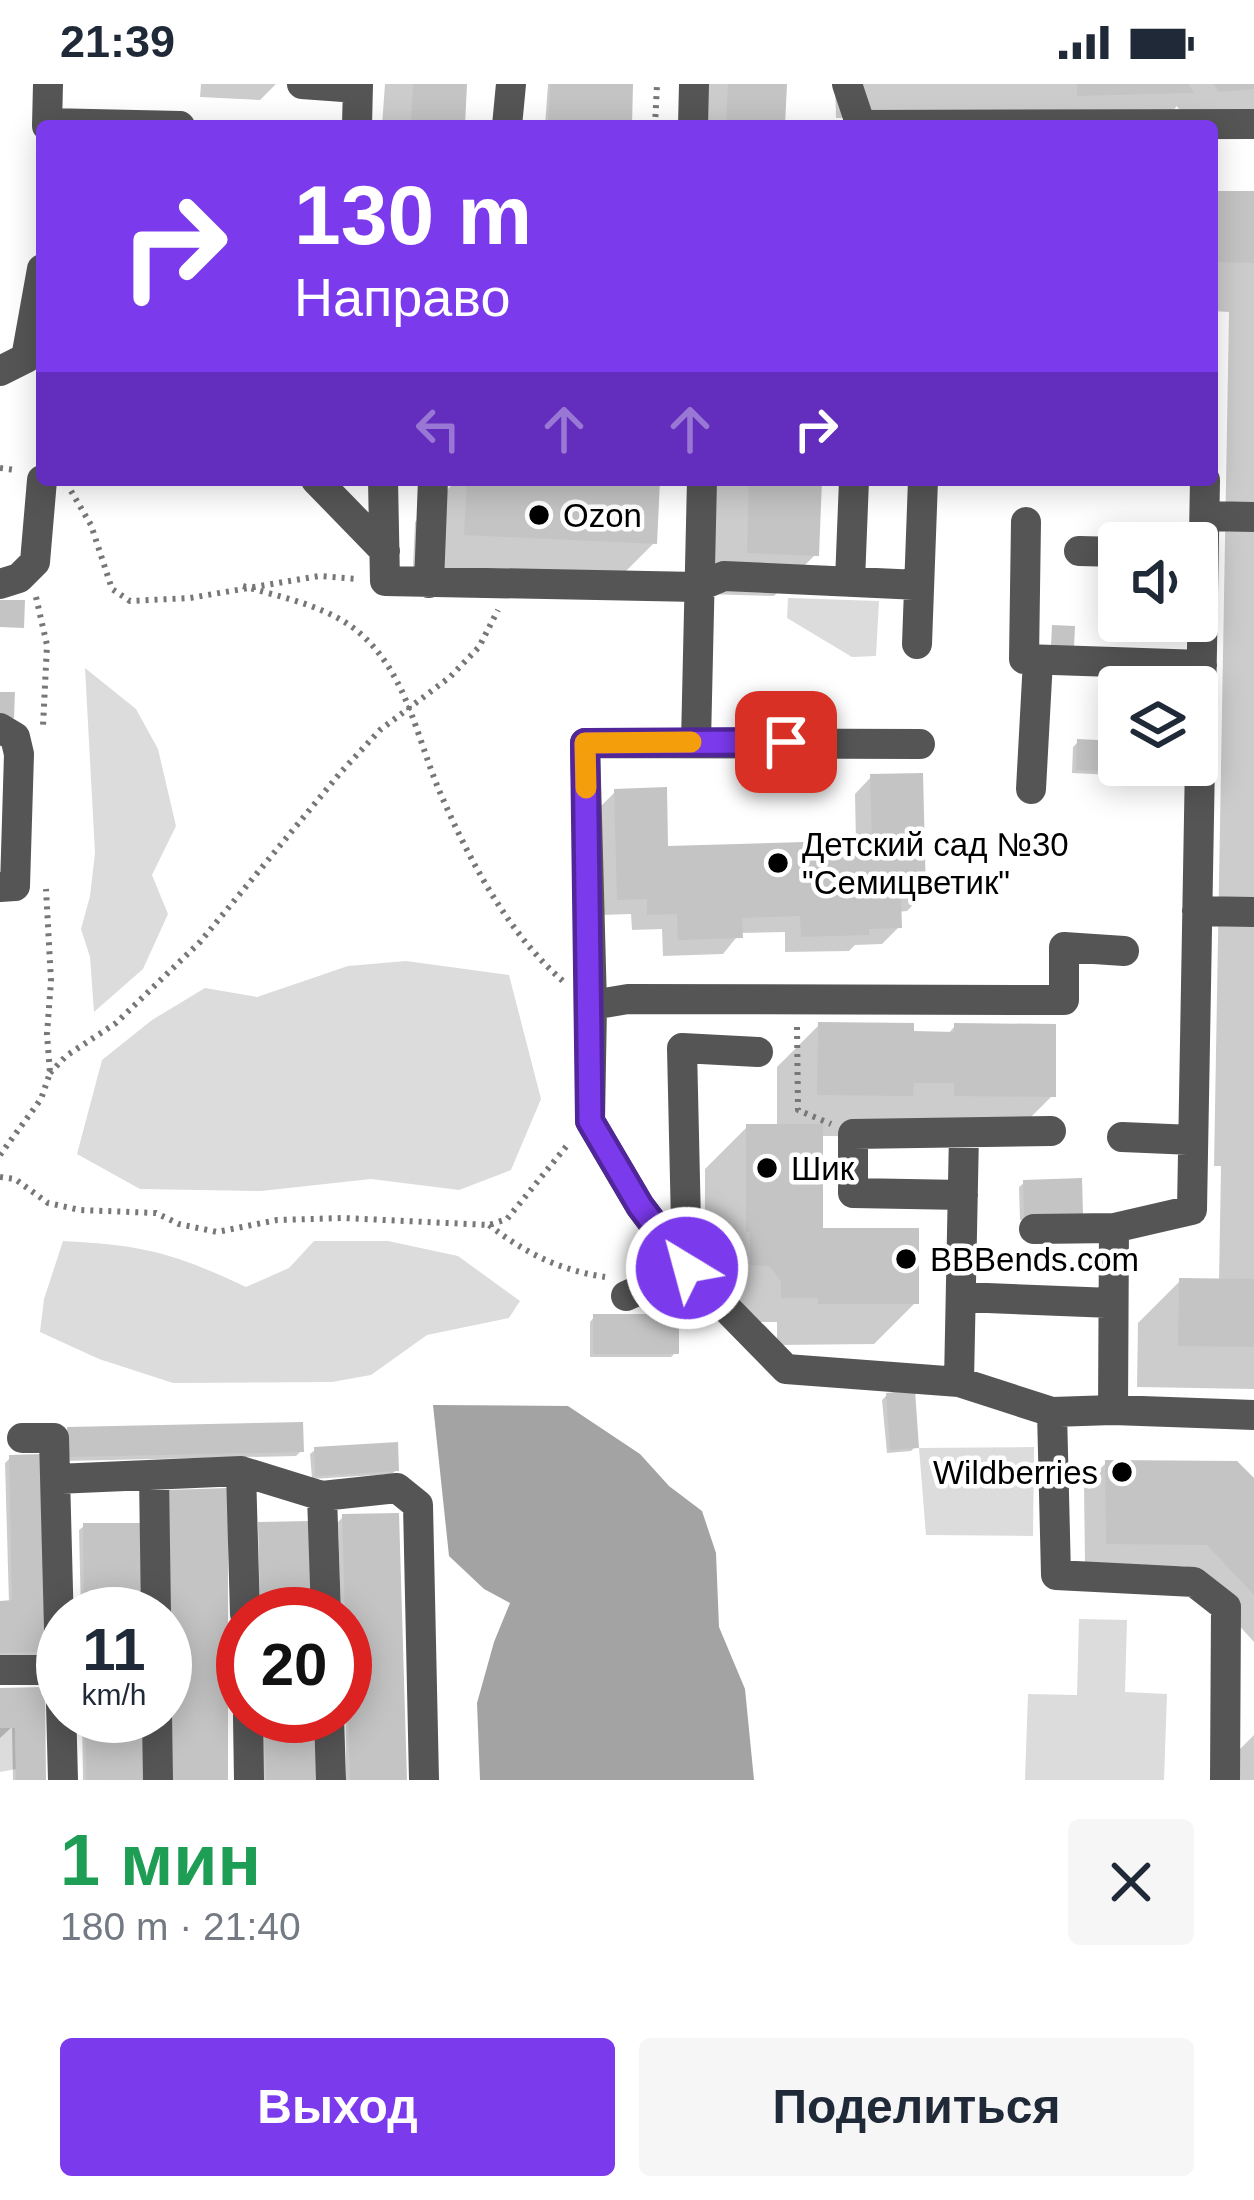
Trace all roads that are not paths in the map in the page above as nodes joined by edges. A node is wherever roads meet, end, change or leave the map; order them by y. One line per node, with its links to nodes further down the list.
1 (48, 84): 7 (lane)
2 (302, 84): 6 (lane)
3 (511, 84): 9 (lane)
4 (694, 84): 10 (lane)
5 (847, 84): 11 (lane)
6 (358, 86): 8 (lane)
7 (47, 120)
8 (357, 120)
9 (508, 120)
10 (693, 120)
11 (859, 120)
12 (1218, 124): 13 (lane)
13 (1254, 124)
14 (36, 302): 15 (lane)
15 (0, 371)
16 (54, 486): 33 (lane)
17 (321, 486): 30 (lane)
18 (383, 486): 30 (lane)
19 (433, 486): 32 (lane)
20 (702, 486): 35 (lane)
21 (854, 486): 31 (lane)
22 (923, 486): 34 (lane)
23 (1205, 486): 24 (lane)
24 (1204, 516): 25 (lane); 27 (lane)
25 (1254, 517)
26 (1026, 522): 38 (lane)
27 (1204, 522)
28 (1079, 551): 29 (lane)
29 (1098, 551)
30 (385, 566): 32 (lane)
31 (850, 581): 34 (lane); 35 (lane)
32 (429, 583): 35 (lane)
33 (0, 584)
34 (919, 585): 37 (lane)
35 (698, 586): 41 (lane)
36 (1202, 642): 39 (lane)
37 (916, 644)
38 (1038, 660): 39 (lane); 43 (lane)
39 (1202, 665): 45 (lane)
40 (0, 728): 44 (lane)
41 (696, 742): 42 (lane); 48 (lane)
42 (920, 744)
43 (1031, 789)
44 (0, 887)
45 (1197, 911): 46 (lane); 53 (lane)
46 (1254, 912)
47 (1124, 951): 48 (lane)
48 (592, 1005): 57 (lane)
49 (758, 1052): 57 (lane)
50 (1051, 1131): 51 (lane)
51 (964, 1133): 54 (lane); 54 (lane)
52 (1122, 1137): 53 (lane)
53 (1193, 1140): 56 (lane)
54 (964, 1195): 59 (lane)
55 (1034, 1228): 56 (lane)
56 (1114, 1228): 60 (lane)
57 (687, 1268): 58 (lane); 61 (lane)
58 (640, 1290)
59 (962, 1297): 60 (lane); 61 (lane)
60 (1112, 1303): 62 (lane)
61 (959, 1382): 63 (lane)
62 (1113, 1410): 63 (lane); 64 (lane)
63 (1052, 1412): 85 (lane)
64 (1254, 1415)
65 (22, 1438): 68 (lane)
66 (241, 1471): 67 (lane); 69 (lane); 72 (lane)
67 (154, 1475): 68 (lane); 71 (lane)
68 (56, 1479): 70 (lane)
69 (322, 1496): 73 (lane); 84 (lane)
70 (59, 1587)
71 (156, 1587)
72 (244, 1587)
73 (325, 1587)
74 (0, 1670): 75 (lane)
75 (36, 1670)
76 (62, 1743): 80 (lane)
77 (157, 1743): 81 (lane)
78 (248, 1743): 82 (lane)
79 (330, 1743): 83 (lane)
80 (63, 1780)
81 (158, 1780)
82 (249, 1780)
83 (331, 1780)
84 (424, 1780)
85 (1225, 1780)

